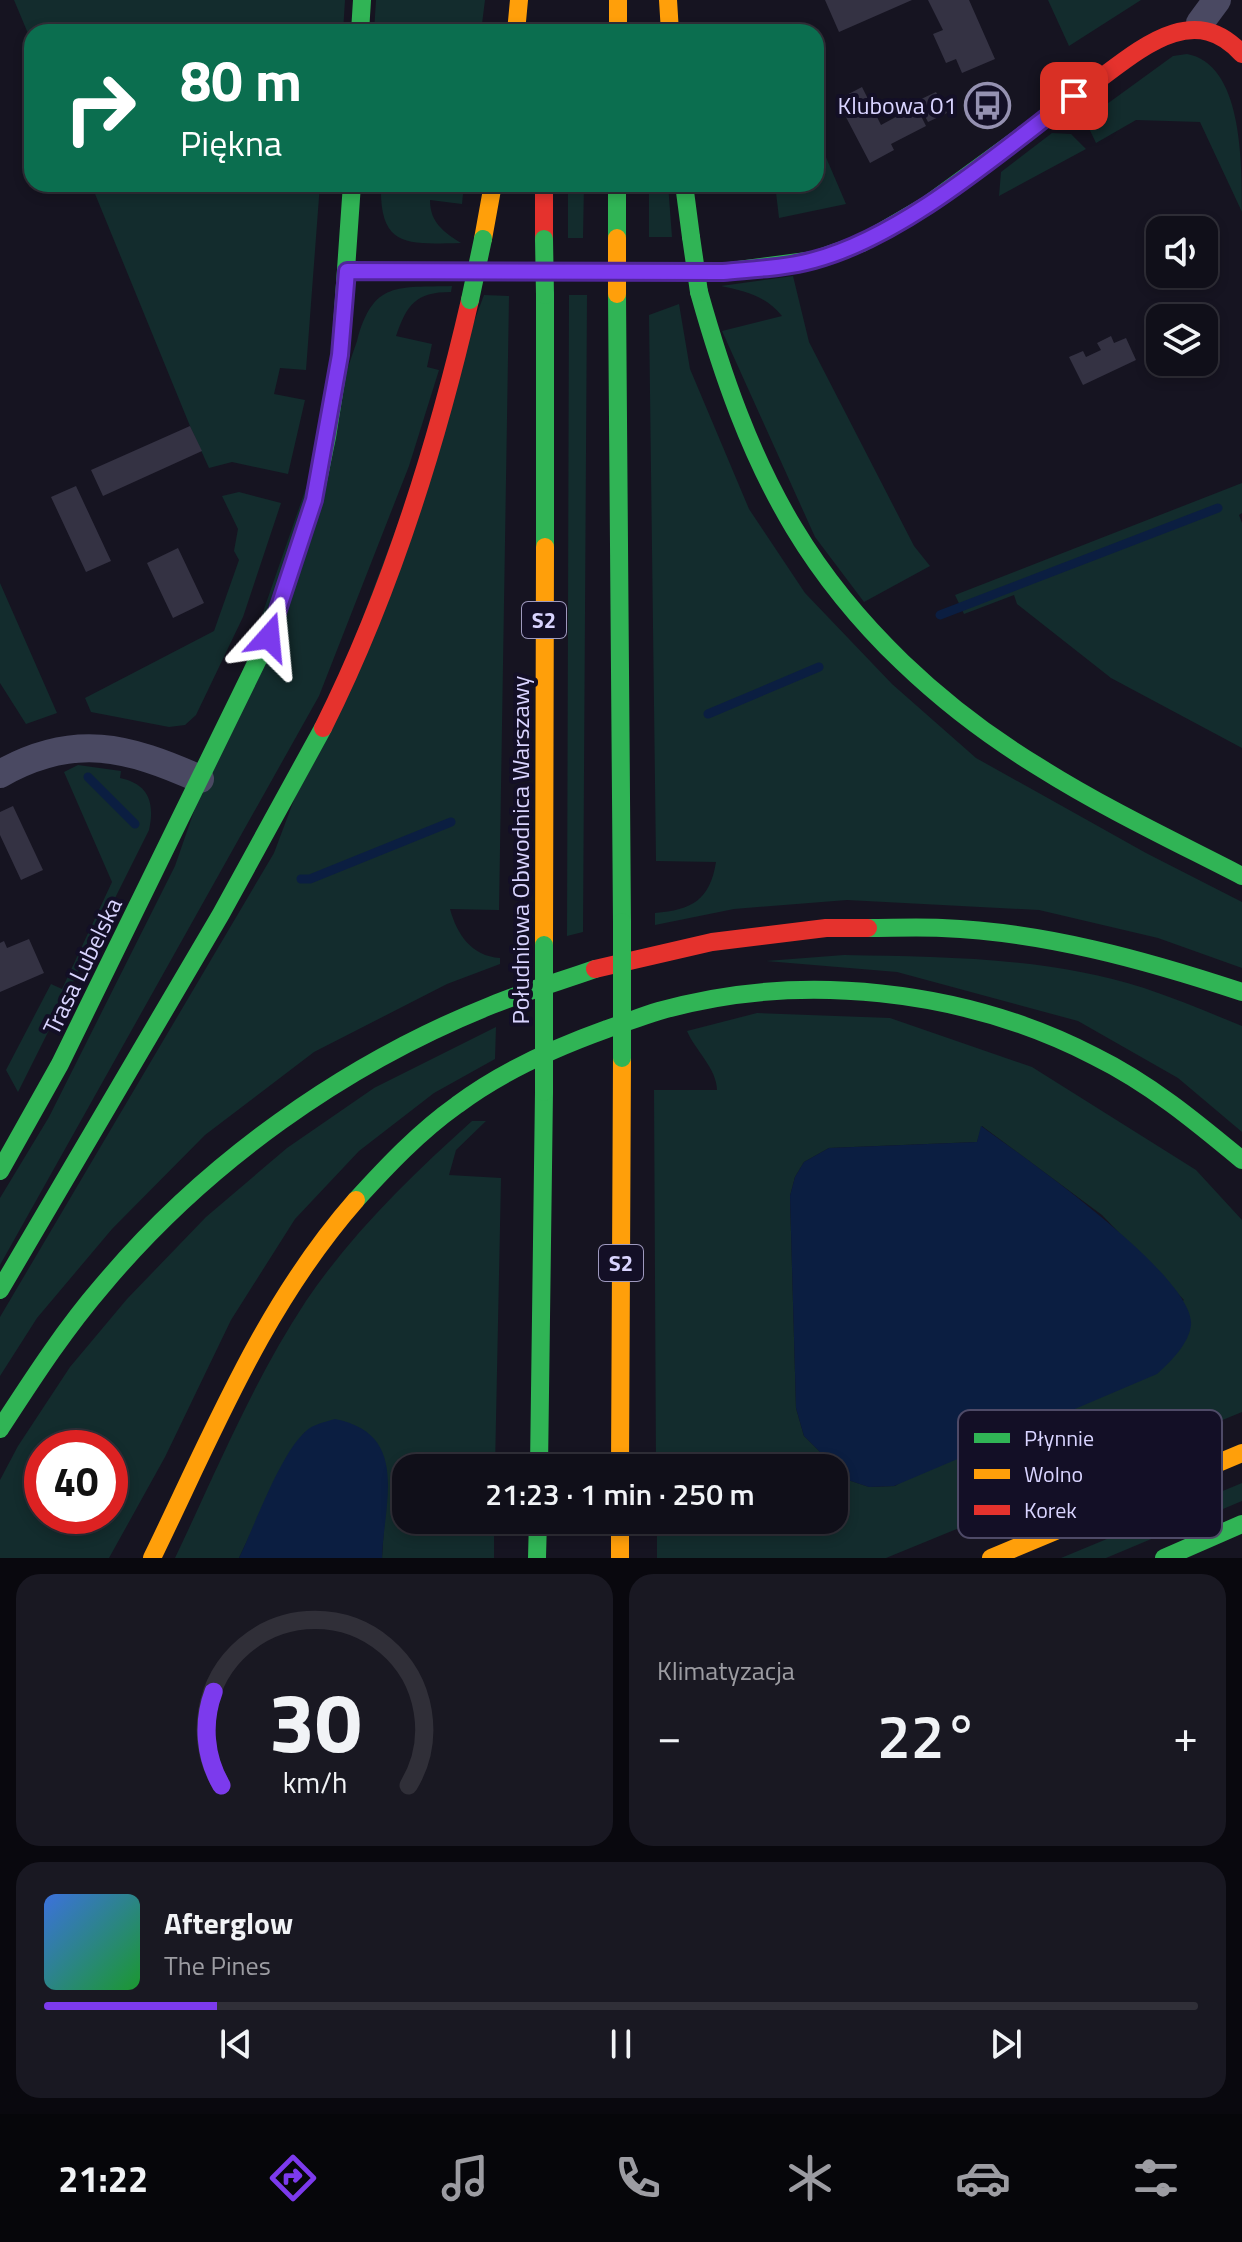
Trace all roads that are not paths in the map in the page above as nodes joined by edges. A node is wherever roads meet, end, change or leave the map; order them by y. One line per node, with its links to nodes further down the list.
1 (362, 0): 7 (main road)
2 (519, 0): 8 (main road)
3 (618, 0): 9 (main road)
4 (668, 0): 10 (main road)
5 (1217, 0): 6 (street)
6 (1200, 23): 11 (main road); 17 (main road)
7 (360, 24)
8 (517, 24)
9 (618, 24)
10 (670, 24)
11 (1242, 54)
12 (352, 192): 17 (main road, Trasa Lubelska)
13 (492, 192): 24 (main road, bridge)
14 (544, 192): 27 (main road, Południowa Obwodnica Warszawy / S2, bridge)
15 (617, 192): 28 (main road, S2, bridge)
16 (685, 192): 20 (main road, bridge)
17 (347, 271): 19 (main road, Trasa Lubelska)
18 (0, 774): 19 (street)
19 (200, 779): 23 (main road, Trasa Lubelska)
20 (1242, 876)
21 (1242, 992): 25 (main road)
22 (1242, 1160): 36 (main road)
23 (0, 1171)
24 (0, 1290)
25 (0, 1429)
26 (1242, 1453): 29 (main road)
27 (539, 1454)
28 (620, 1454)
29 (1222, 1461)
30 (1242, 1524): 31 (main road)
31 (1222, 1533)
32 (538, 1534): 37 (main road)
33 (620, 1534): 38 (main road)
34 (1039, 1538): 39 (main road)
35 (1210, 1538): 40 (main road)
36 (152, 1558)
37 (537, 1558)
38 (620, 1558)
39 (991, 1558)
40 (1164, 1558)

